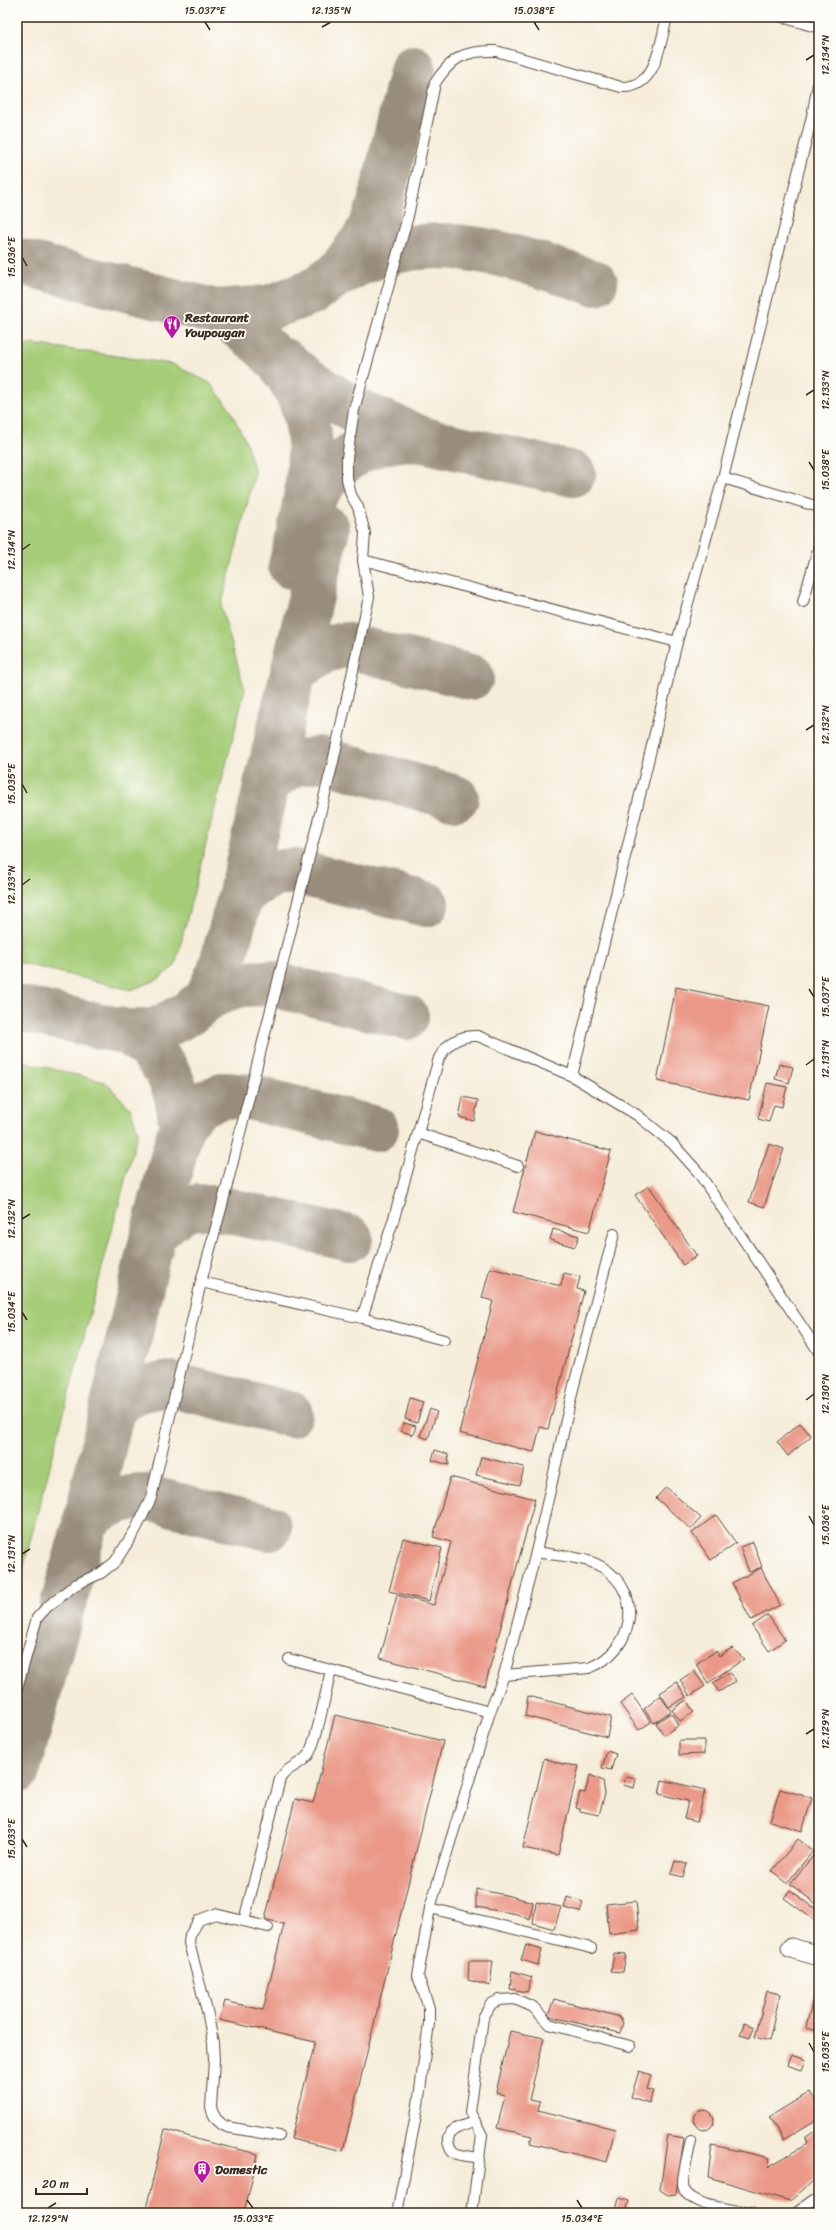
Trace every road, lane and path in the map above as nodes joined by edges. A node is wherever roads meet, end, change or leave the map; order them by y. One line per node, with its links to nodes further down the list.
1 (667, 17): 9 (lane)
2 (782, 17): 3 (lane)
3 (819, 28)
4 (819, 79): 5 (lane)
5 (816, 117): 6 (lane)
6 (723, 478): 7 (lane); 11 (lane)
7 (819, 507)
8 (819, 546): 10 (lane)
9 (363, 560): 11 (lane); 16 (lane)
10 (804, 602)
11 (677, 642): 12 (lane)
12 (572, 1076): 13 (lane); 19 (lane)
13 (418, 1133): 14 (lane); 17 (lane)
14 (518, 1166)
15 (614, 1234): 20 (lane)
16 (201, 1282): 17 (lane); 24 (lane)
17 (362, 1318): 18 (lane)
18 (444, 1340)
19 (819, 1352)
20 (536, 1552): 23 (lane); 23 (lane)
21 (289, 1660): 22 (lane)
22 (330, 1671): 25 (lane); 27 (lane)
23 (504, 1676): 25 (lane)
24 (17, 1688)
25 (490, 1712): 26 (lane)
26 (430, 1908): 29 (lane); 38 (lane)
27 (244, 1921): 28 (lane); 34 (lane)
28 (268, 1927)
29 (591, 1948)
30 (791, 1948): 31 (street)
31 (819, 1956)
32 (630, 2046): 33 (lane)
33 (474, 2122): 36 (lane); 36 (lane)
34 (279, 2136)
35 (691, 2141): 40 (lane)
36 (479, 2158): 39 (lane)
37 (819, 2197): 41 (lane)
38 (397, 2213)
39 (472, 2213)
40 (752, 2213)
41 (796, 2213)

